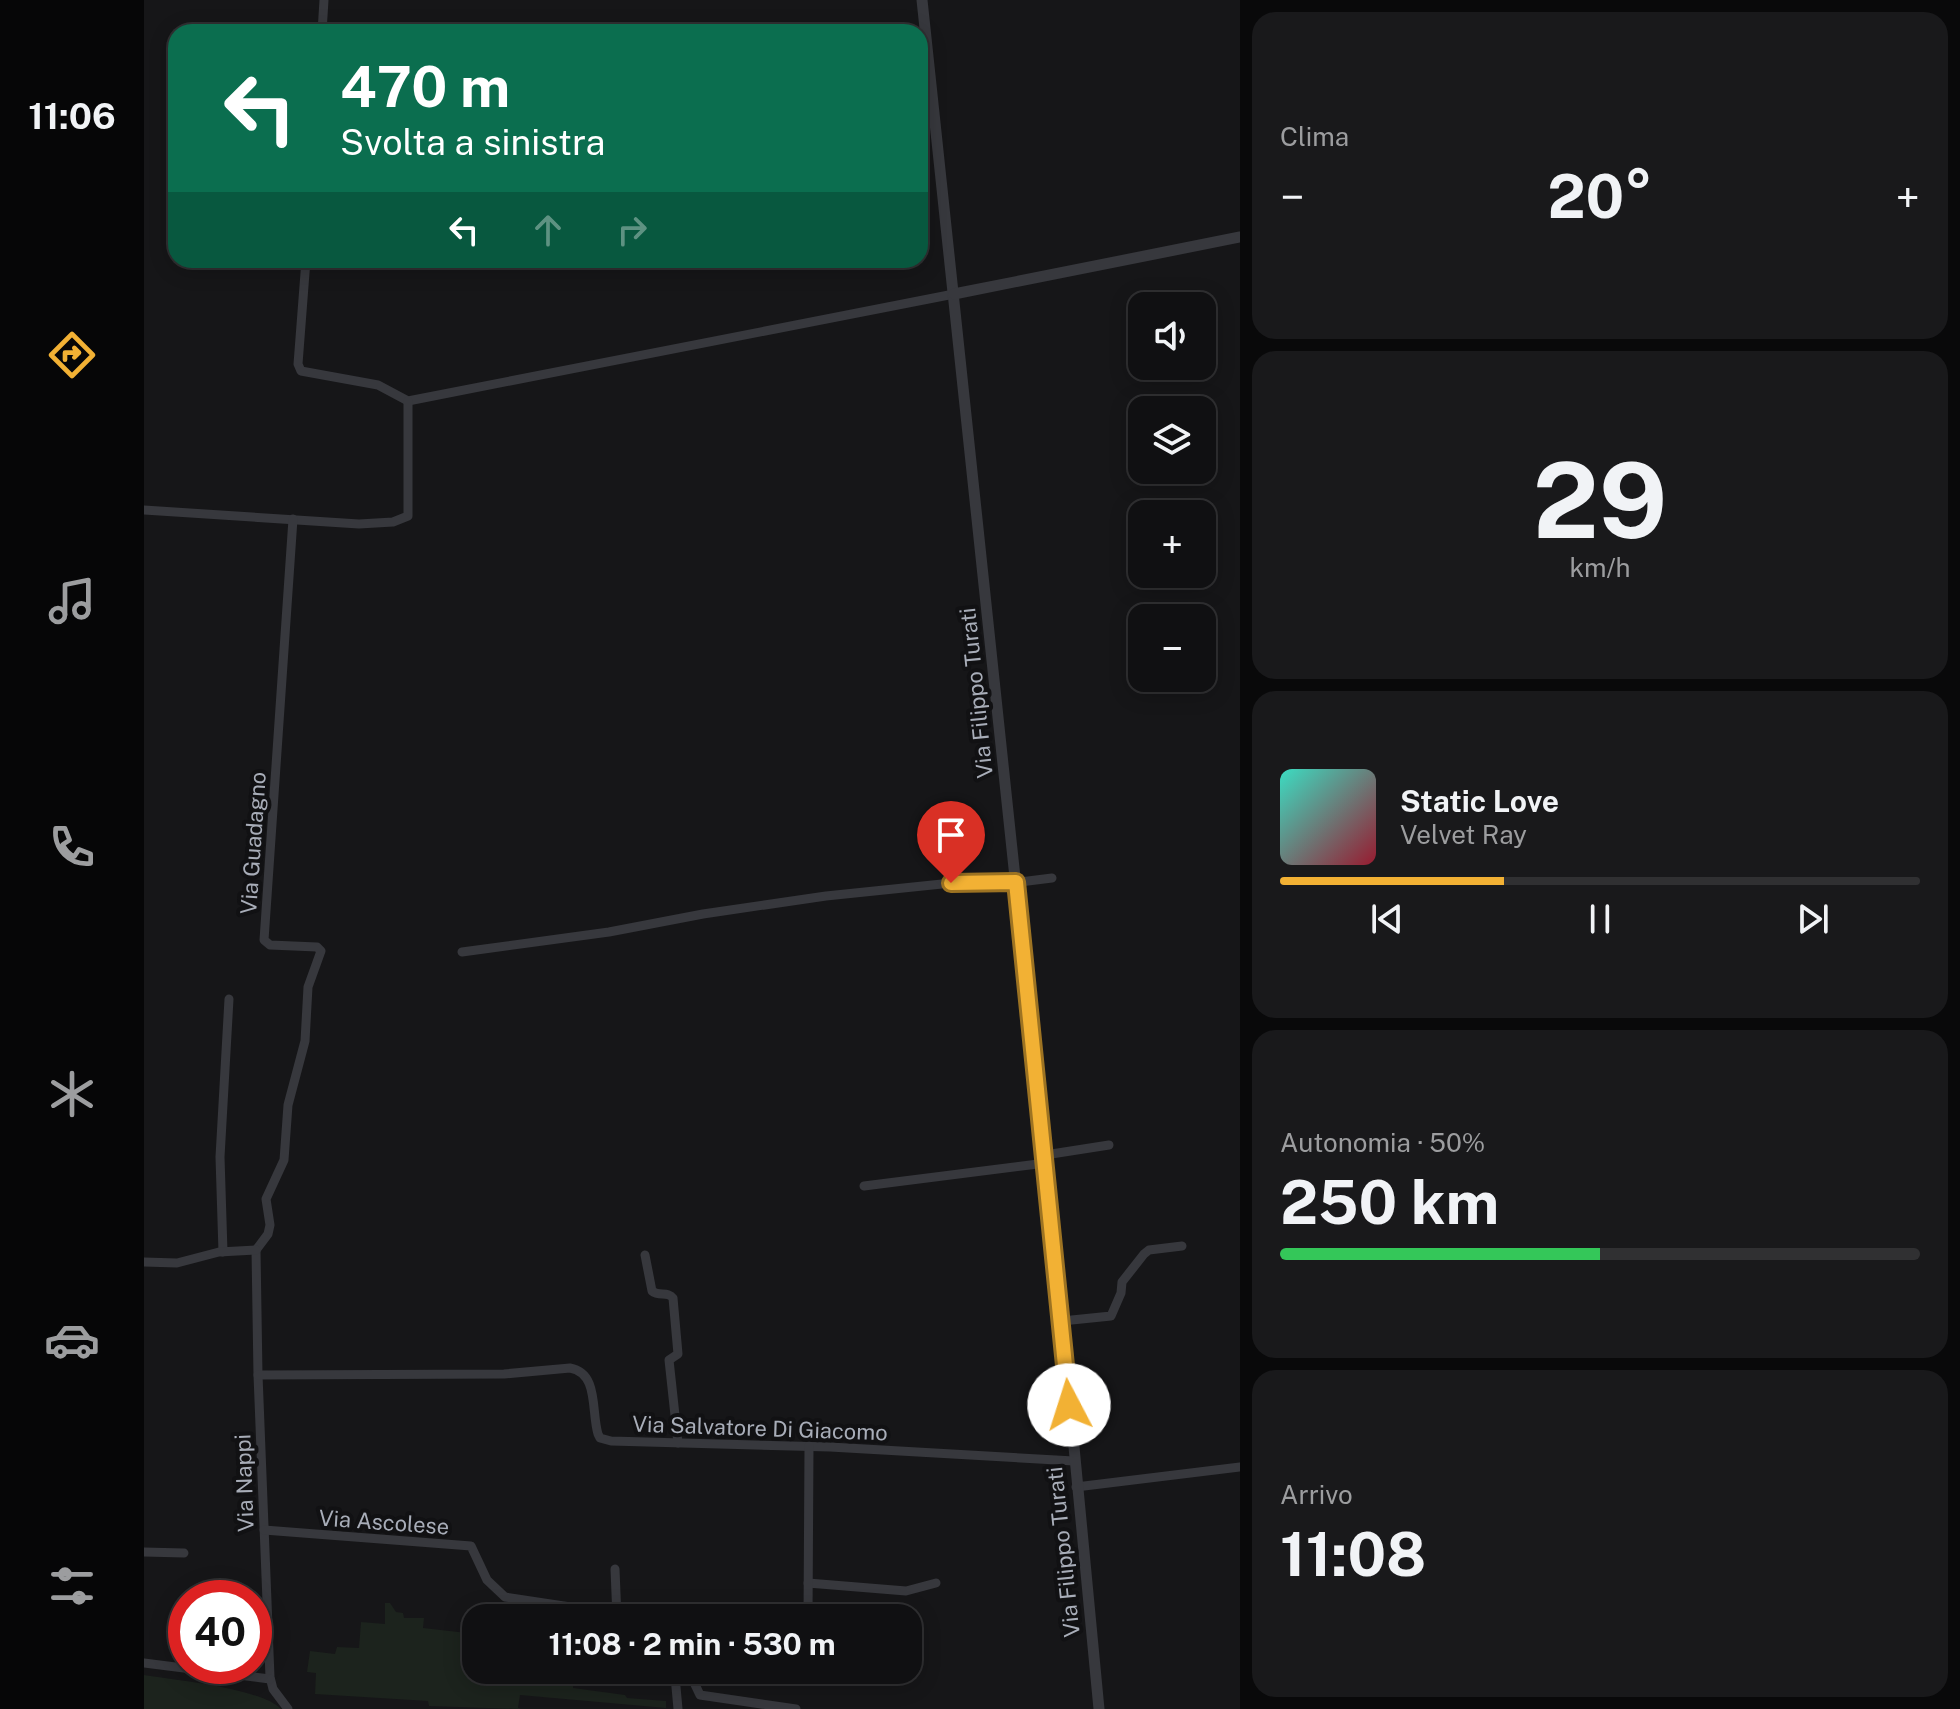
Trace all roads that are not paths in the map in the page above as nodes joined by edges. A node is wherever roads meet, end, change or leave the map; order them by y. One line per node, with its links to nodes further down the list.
1 (324, 0): 3 (street)
2 (922, 0): 4 (street, Via Filippo Turati)
3 (322, 24)
4 (925, 24)
5 (928, 55): 8 (street, Via Filippo Turati)
6 (1240, 237): 8 (street)
7 (305, 268): 9 (street)
8 (954, 294): 9 (street); 13 (street, Via Filippo Turati)
9 (408, 401): 11 (street)
10 (144, 510): 11 (street)
11 (293, 519): 20 (street, Via Guadagno)
12 (1052, 878): 13 (street)
13 (1016, 882): 14 (street); 17 (street, Via Filippo Turati)
14 (462, 952)
15 (229, 999): 21 (street)
16 (1109, 1145): 17 (street)
17 (1045, 1159): 18 (street); 24 (street, Via Filippo Turati)
18 (864, 1186)
19 (1182, 1246): 24 (street)
20 (256, 1250): 21 (street); 25 (street, Via Nappi)
21 (223, 1252): 23 (street)
22 (645, 1255): 26 (street)
23 (144, 1262)
24 (1062, 1321): 28 (street, Via Filippo Turati)
25 (258, 1375): 26 (street, Via Salvatore Di Giacomo); 31 (street, Via Nappi)
26 (678, 1443): 27 (street, Via Salvatore Di Giacomo)
27 (809, 1446): 28 (street, Via Salvatore Di Giacomo); 36 (street)
28 (1074, 1461): 30 (street, Via Filippo Turati)
29 (1240, 1467): 30 (street)
30 (1076, 1487): 49 (street, Via Filippo Turati)
31 (264, 1530): 35 (street, Via Nappi); 38 (street, Via Ascolese)
32 (144, 1552): 33 (street)
33 (184, 1553)
34 (615, 1569): 39 (street)
35 (266, 1580)
36 (808, 1583): 37 (street); 40 (street)
37 (936, 1583)
38 (546, 1604)
39 (616, 1604)
40 (808, 1604)
41 (144, 1663): 42 (street)
42 (168, 1666)
43 (272, 1684): 46 (street, Via Nappi)
44 (676, 1684): 47 (street)
45 (695, 1684): 48 (street)
46 (288, 1709)
47 (678, 1709)
48 (796, 1709)
49 (1099, 1709)

